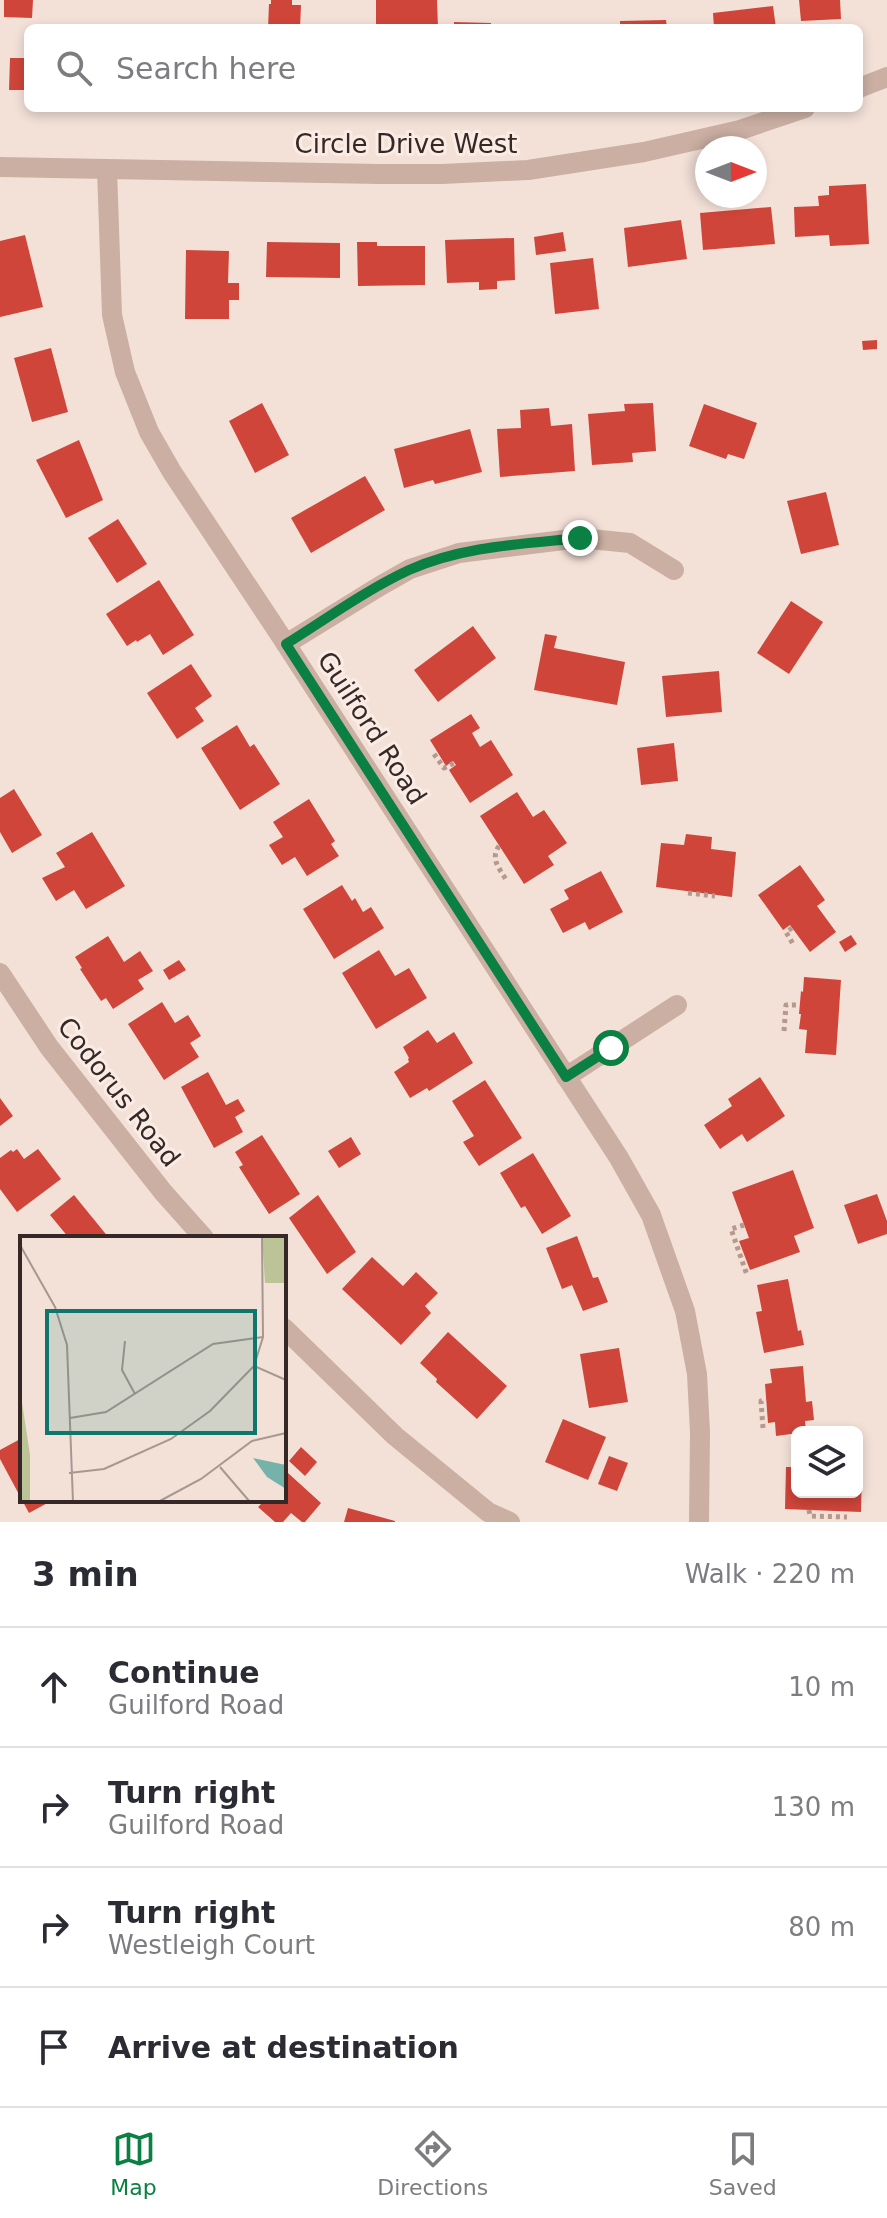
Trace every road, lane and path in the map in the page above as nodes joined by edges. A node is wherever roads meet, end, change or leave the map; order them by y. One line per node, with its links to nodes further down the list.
1 (887, 77): 2 (street)
2 (863, 86)
3 (793, 112): 5 (street, Circle Drive West)
4 (0, 167): 5 (street, Circle Drive West)
5 (107, 169): 7 (street, Guilford Road)
6 (674, 570): 7 (street)
7 (286, 644): 20 (street, Guilford Road)
8 (434, 754): 9 (path)
9 (454, 763)
10 (499, 846): 11 (path)
11 (507, 881)
12 (688, 893): 13 (path)
13 (715, 896)
14 (792, 928): 15 (path)
15 (793, 944)
16 (0, 973): 22 (street, Codorus Road)
17 (677, 1005): 20 (street)
18 (799, 1005): 19 (path)
19 (784, 1031)
20 (566, 1077): 31 (street, Guilford Road)
21 (744, 1225): 23 (path)
22 (202, 1236)
23 (747, 1275)
24 (286, 1330): 28 (street)
25 (766, 1400): 26 (path)
26 (763, 1428)
27 (809, 1510): 29 (path)
28 (485, 1517): 30 (street)
29 (847, 1517)
30 (510, 1522)
31 (699, 1522)

